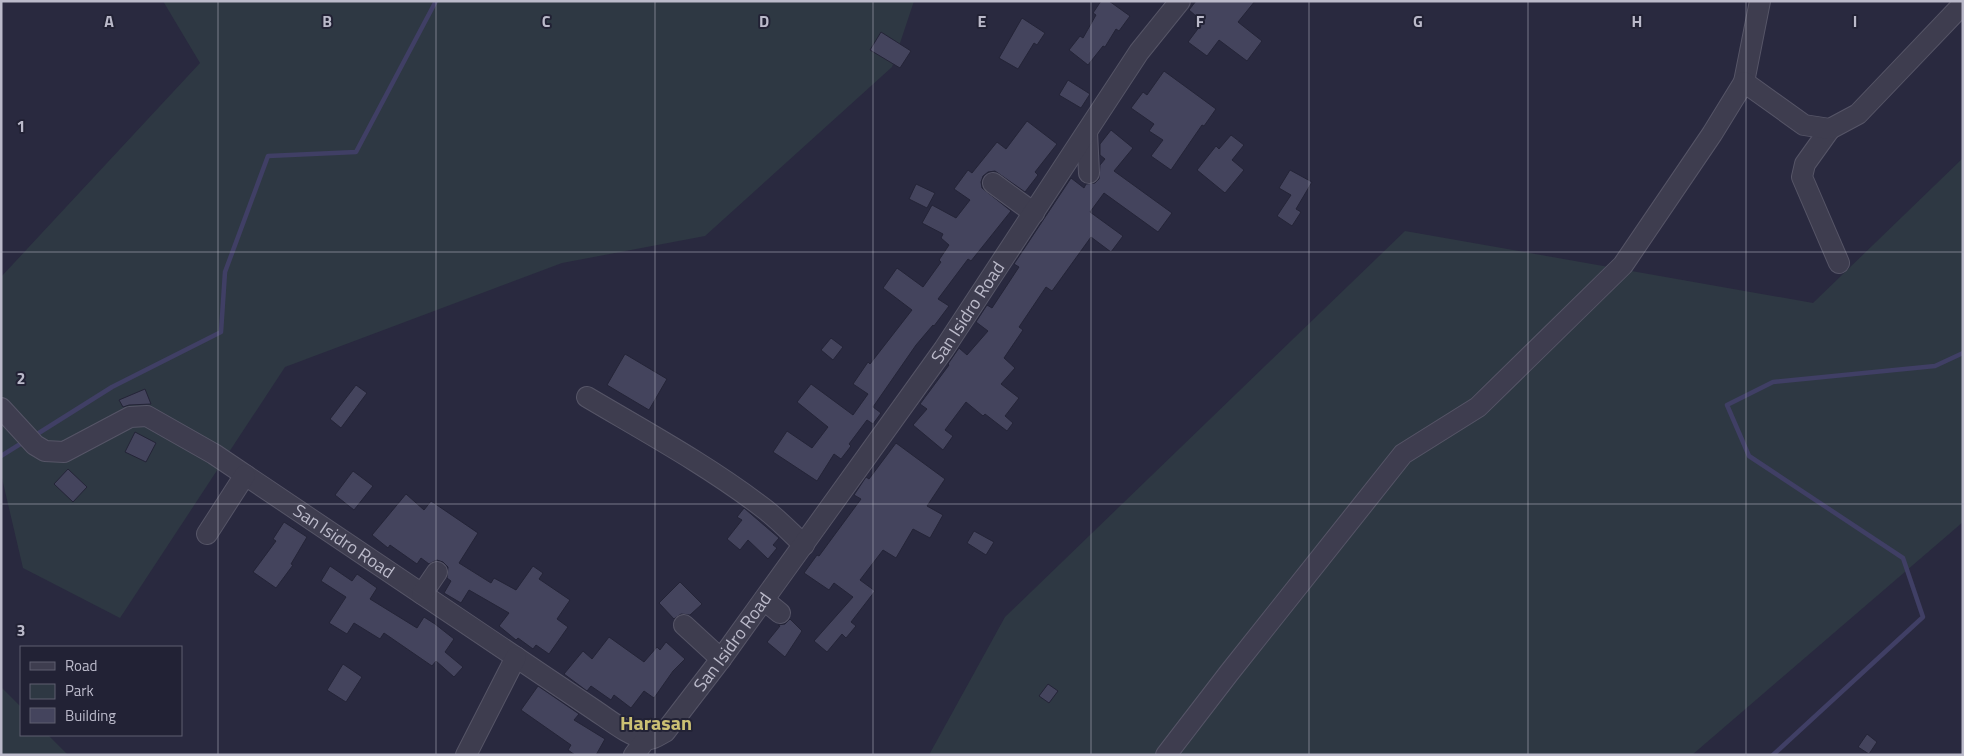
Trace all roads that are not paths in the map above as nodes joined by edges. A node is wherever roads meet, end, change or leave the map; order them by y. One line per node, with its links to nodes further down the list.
1 (1180, 1): 6 (street, San Isidro Road)
2 (1760, 1): 4 (street)
3 (1963, 4): 5 (street)
4 (1744, 82): 5 (street); 25 (street)
5 (1830, 129): 10 (street)
6 (1087, 132): 7 (street); 9 (street, San Isidro Road)
7 (1089, 173)
8 (993, 183): 9 (street)
9 (1034, 213): 15 (street, San Isidro Road)
10 (1839, 262)
11 (587, 397): 15 (street)
12 (1, 408): 13 (street, San Isidro Road)
13 (245, 475): 14 (street); 17 (street, San Isidro Road)
14 (207, 534)
15 (804, 545): 18 (street, San Isidro Road)
16 (437, 572): 17 (street)
17 (422, 594): 21 (street, San Isidro Road)
18 (764, 600): 19 (street); 22 (street, San Isidro Road)
19 (780, 614)
20 (684, 625): 22 (street)
21 (516, 657): 23 (street, San Isidro Road); 24 (street)
22 (722, 659): 23 (street, San Isidro Road)
23 (640, 747)
24 (466, 755)
25 (1166, 755)

